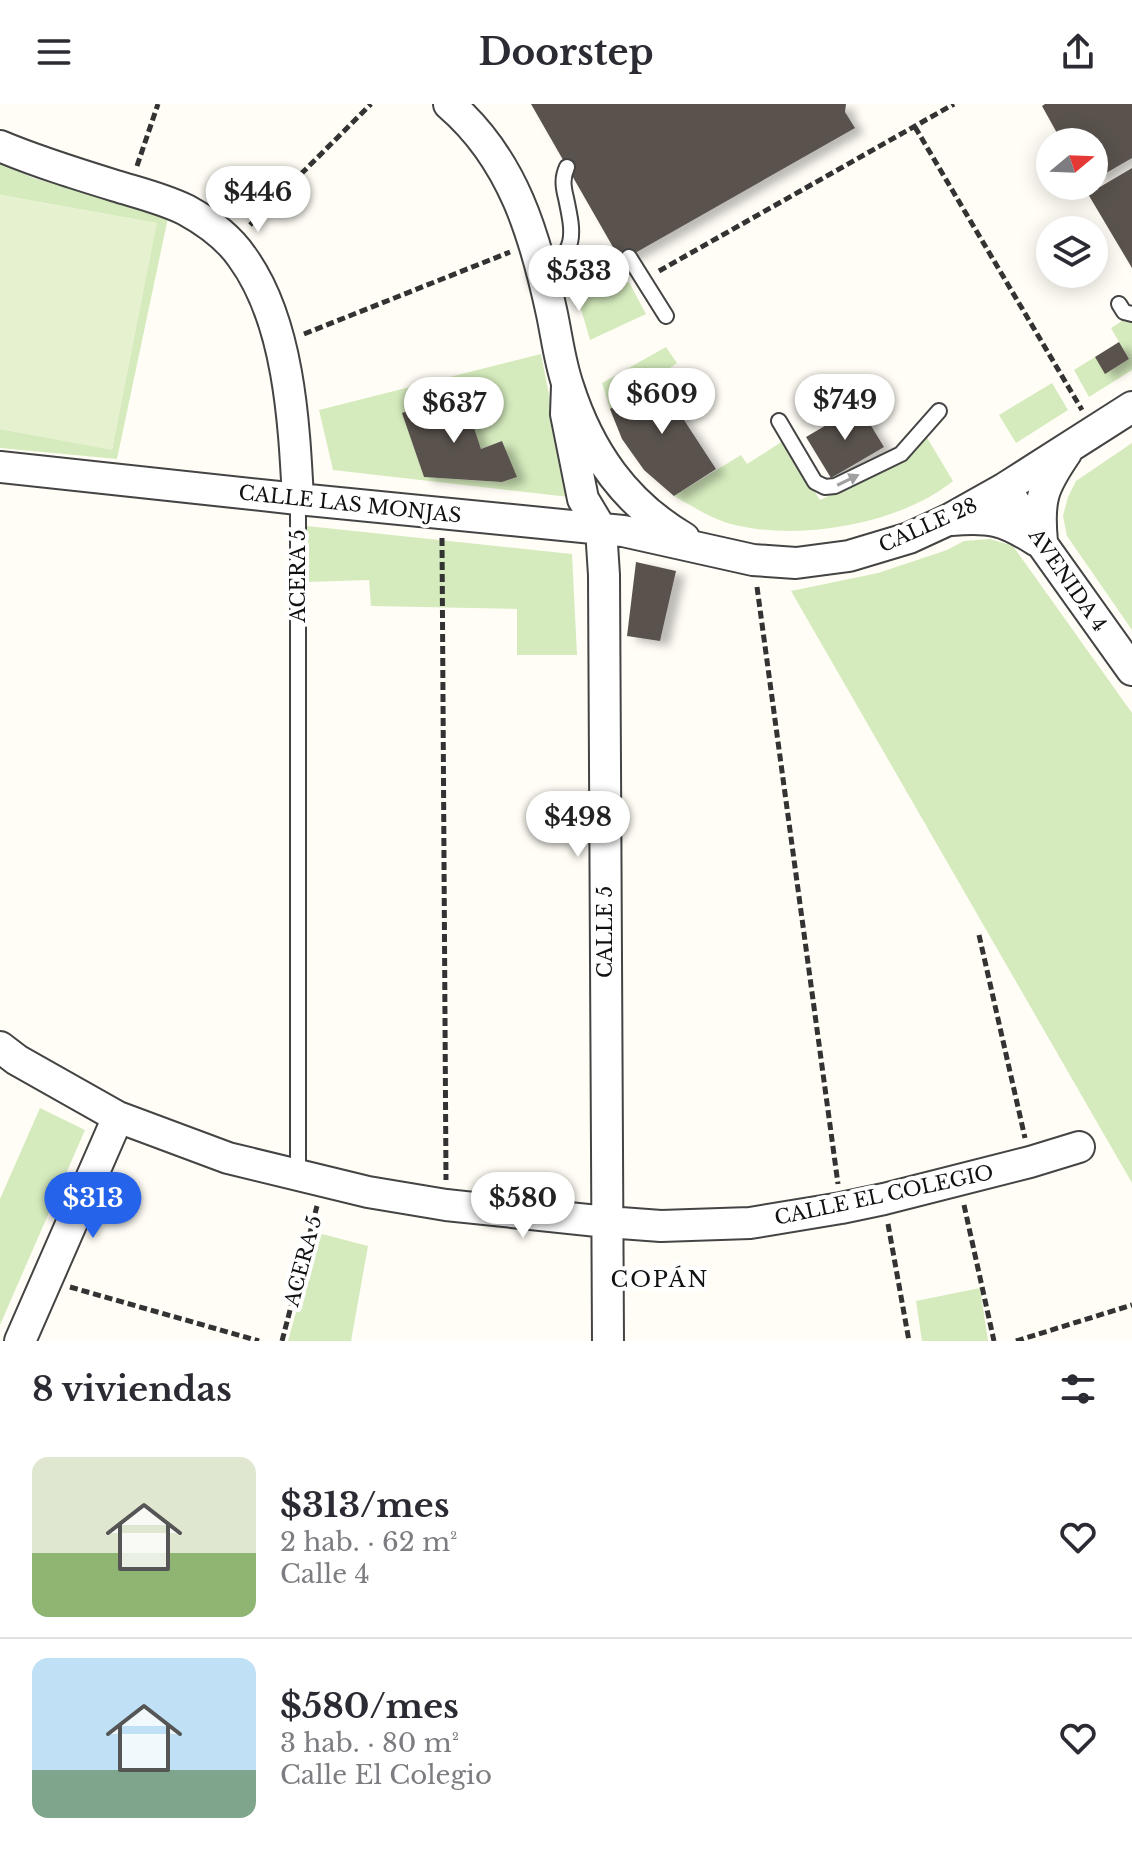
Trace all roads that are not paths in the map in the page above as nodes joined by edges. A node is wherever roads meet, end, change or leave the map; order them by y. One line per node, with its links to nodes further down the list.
1 (449, 104): 5 (street)
2 (0, 146): 16 (street, ACERA 5)
3 (567, 167): 5 (lane)
4 (629, 257): 8 (lane)
5 (543, 275): 9 (street)
6 (1119, 304): 7 (lane)
7 (1132, 314)
8 (666, 316)
9 (567, 386): 17 (street, CALLE 5); 21 (street)
10 (1132, 407): 13 (street, CALLE 28)
11 (939, 411): 12 (lane, one-way to 11)
12 (779, 421)
13 (1072, 445): 15 (street, CALLE 28); 20 (street)
14 (0, 467): 16 (street, CALLE LAS MONJAS)
15 (1005, 488): 18 (street, CALLE 28); 20 (street, AVENIDA 4)
16 (298, 499): 17 (street, CALLE LAS MONJAS); 26 (lane, ACERA 5)
17 (576, 512): 19 (street, CALLE 5)
18 (948, 520): 20 (street); 21 (street, CALLE 28)
19 (601, 529): 21 (street); 27 (street, CALLE 5)
20 (1042, 544): 22 (street, AVENIDA 4)
21 (699, 547)
22 (1132, 670)
23 (0, 1047): 24 (street, CALLE EL COLEGIO)
24 (118, 1117): 26 (street, CALLE EL COLEGIO); 28 (street)
25 (1079, 1147): 27 (street, CALLE EL COLEGIO)
26 (311, 1179): 27 (street, CALLE EL COLEGIO)
27 (607, 1222): 29 (street, CALLE 5)
28 (20, 1341)
29 (608, 1341)

